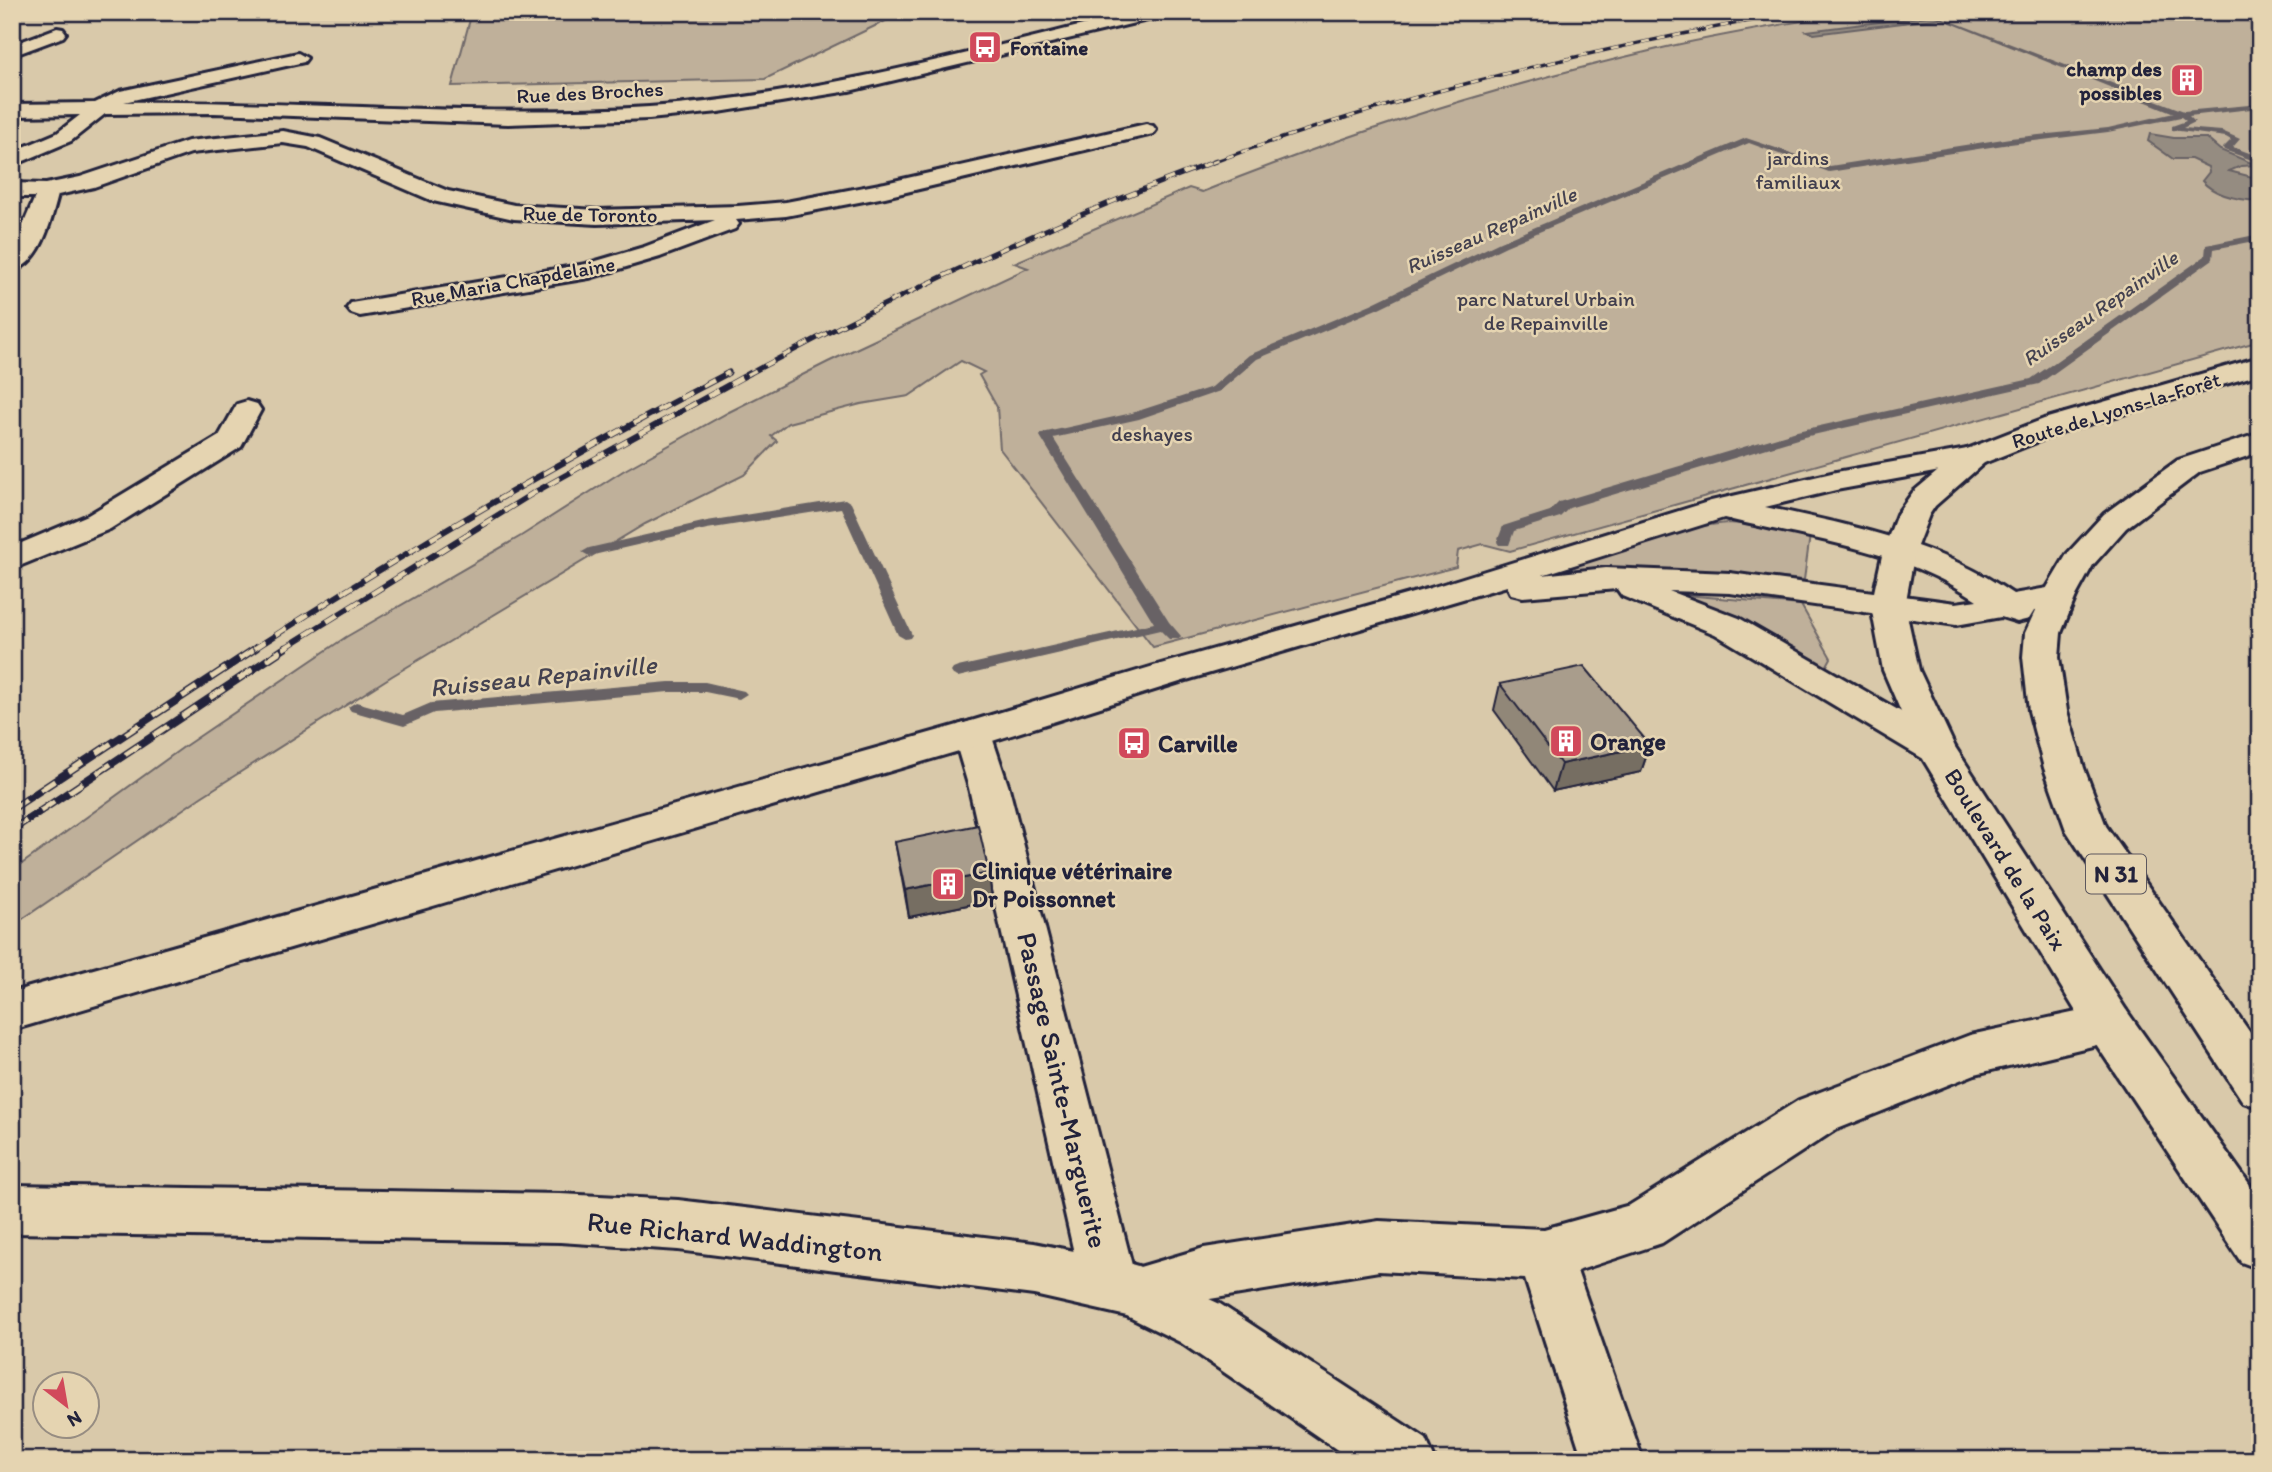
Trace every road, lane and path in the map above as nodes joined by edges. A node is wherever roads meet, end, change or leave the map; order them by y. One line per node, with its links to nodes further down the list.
1 (1160, 12): 5 (street, Rue des Broches)
2 (57, 33): 3 (street)
3 (12, 51)
4 (298, 58): 5 (street)
5 (102, 108): 6 (street, Rue des Broches); 8 (street)
6 (12, 110)
7 (1146, 130): 11 (street, Rue de Toronto)
8 (12, 160)
9 (12, 190): 10 (street, Rue de Toronto)
10 (46, 191): 11 (street, Rue de Toronto); 12 (street)
11 (738, 213): 13 (street, Rue Maria Chapdelaine)
12 (12, 264)
13 (360, 308)
14 (2260, 365): 17 (street, Route de Lyons-la-Forêt)
15 (247, 410): 20 (street)
16 (2260, 442): 25 (street, N 31)
17 (1973, 457): 18 (street); 19 (street, Boulevard de la Paix)
18 (1722, 508): 19 (street); 22 (street)
19 (1899, 551): 23 (street, Boulevard de la Paix); 24 (street)
20 (12, 559)
21 (1606, 578): 22 (street); 23 (street); 27 (street)
22 (1439, 596): 26 (street)
23 (1888, 606): 24 (street); 27 (street, Boulevard de la Paix)
24 (2010, 606): 25 (street)
25 (2051, 615): 30 (street, N 31)
26 (972, 734): 28 (street); 34 (street, Passage Sainte-Marguerite)
27 (1936, 749): 29 (street, Boulevard de la Paix)
28 (12, 1011)
29 (2109, 1024): 32 (street, Boulevard de la Paix); 33 (street)
30 (2260, 1087)
31 (12, 1209): 34 (street, Rue Richard Waddington)
32 (2260, 1244)
33 (1544, 1255): 34 (street); 36 (street)
34 (1124, 1288): 35 (street, Rue Richard Waddington)
35 (1405, 1460)
36 (1613, 1460)

